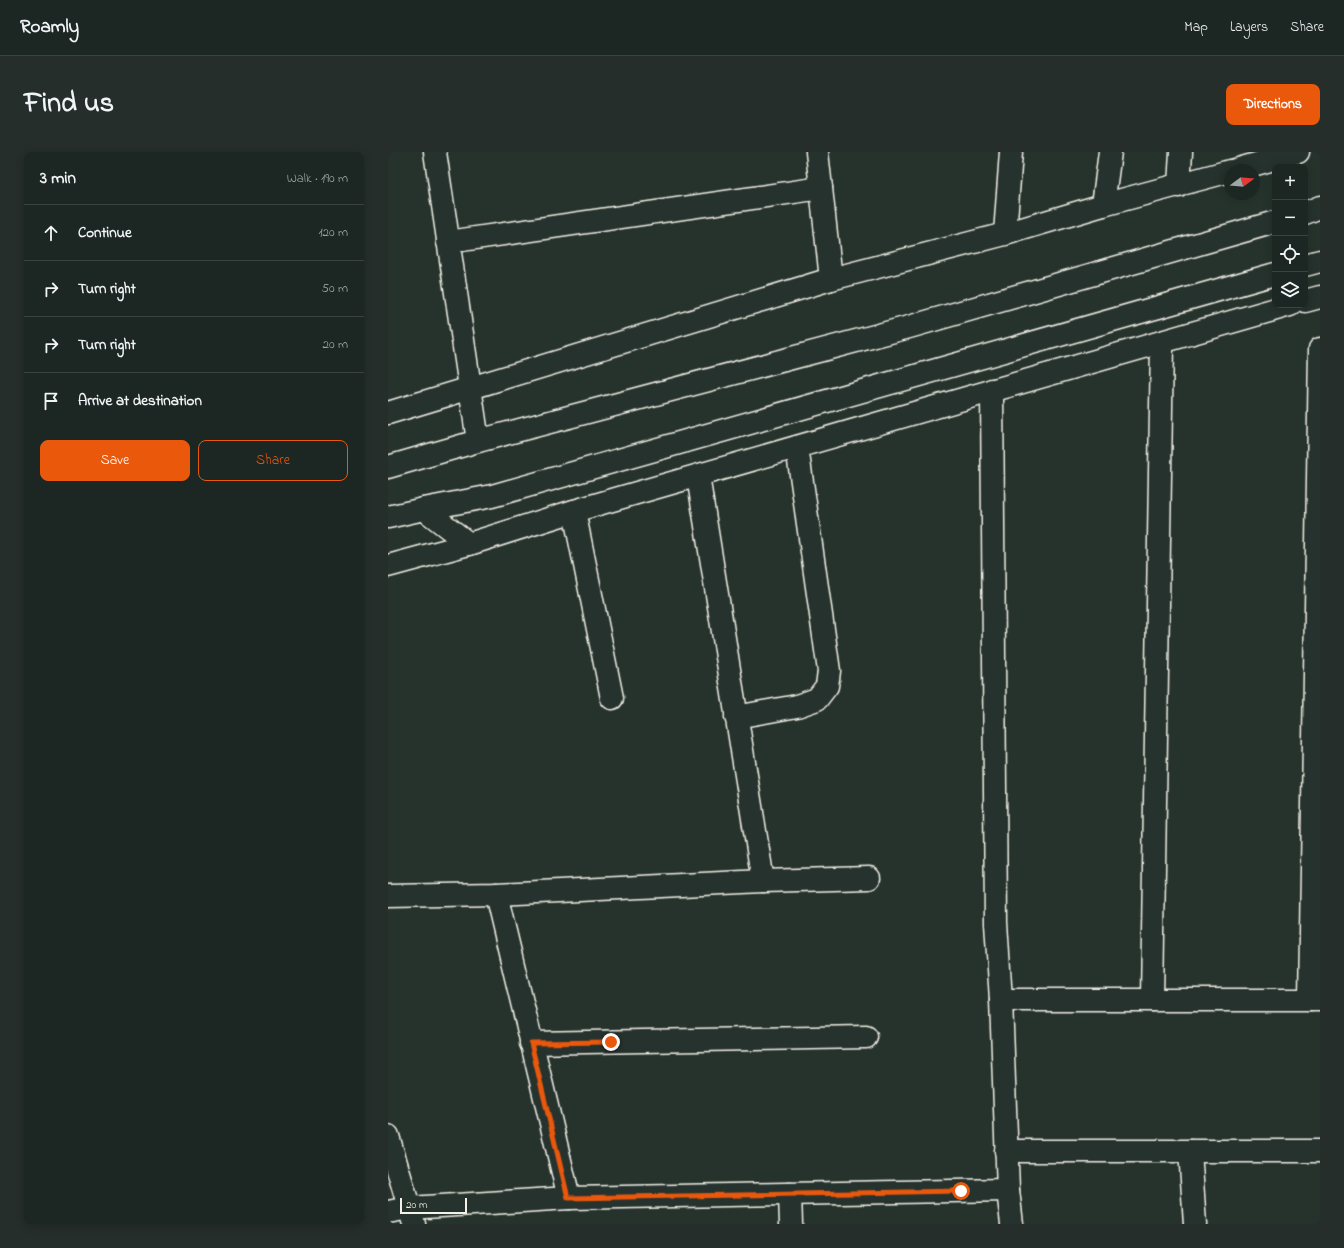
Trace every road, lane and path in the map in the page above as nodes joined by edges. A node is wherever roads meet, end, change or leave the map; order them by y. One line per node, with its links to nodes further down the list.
1 (435, 152): 16 (main road)
2 (817, 152): 10 (main road)
3 (1010, 152): 15 (main road)
4 (1110, 152): 11 (main road)
5 (1181, 152): 9 (main road)
6 (1298, 152): 7 (main road)
7 (1256, 164)
8 (1224, 173): 9 (main road)
9 (1179, 186): 11 (main road)
10 (821, 188): 16 (main road); 20 (main road)
11 (1103, 205): 15 (main road)
12 (1320, 207): 13 (main road)
13 (1308, 212)
14 (1272, 223): 29 (main road)
15 (1005, 234): 20 (main road)
16 (448, 242): 26 (main road)
17 (1320, 261): 18 (main road)
18 (1308, 264)
19 (1272, 275): 33 (main road)
20 (831, 278): 26 (main road)
21 (1320, 296): 22 (main road)
22 (1308, 300)
23 (1280, 308): 24 (main road)
24 (1162, 342): 27 (main road); 45 (main road)
25 (1320, 349): 46 (main road)
26 (470, 388): 28 (main road); 29 (main road)
27 (992, 390): 30 (main road); 44 (main road)
28 (388, 413)
29 (478, 441): 31 (main road)
30 (797, 447): 32 (main road); 39 (main road)
31 (393, 462)
32 (698, 476): 34 (main road); 39 (main road)
33 (424, 509): 35 (main road); 36 (main road)
34 (574, 511): 36 (main road); 38 (main road)
35 (388, 517)
36 (470, 544): 37 (main road)
37 (388, 566)
38 (612, 698)
39 (736, 718): 41 (main road)
40 (869, 878): 41 (main road)
41 (763, 881): 42 (main road)
42 (496, 894): 43 (main road); 48 (main road)
43 (388, 896)
44 (1002, 1000): 45 (main road); 50 (main road)
45 (1152, 1000): 46 (main road)
46 (1315, 1000)
47 (866, 1037): 48 (main road)
48 (531, 1043): 55 (main road)
49 (388, 1136): 56 (main road)
50 (1006, 1151): 51 (main road); 53 (main road)
51 (1190, 1151): 52 (main road); 59 (main road)
52 (1320, 1151)
53 (1008, 1190): 54 (main road); 58 (main road)
54 (790, 1194): 55 (main road); 57 (main road)
55 (568, 1198): 56 (main road)
56 (404, 1215)
57 (791, 1224)
58 (1012, 1224)
59 (1195, 1224)

